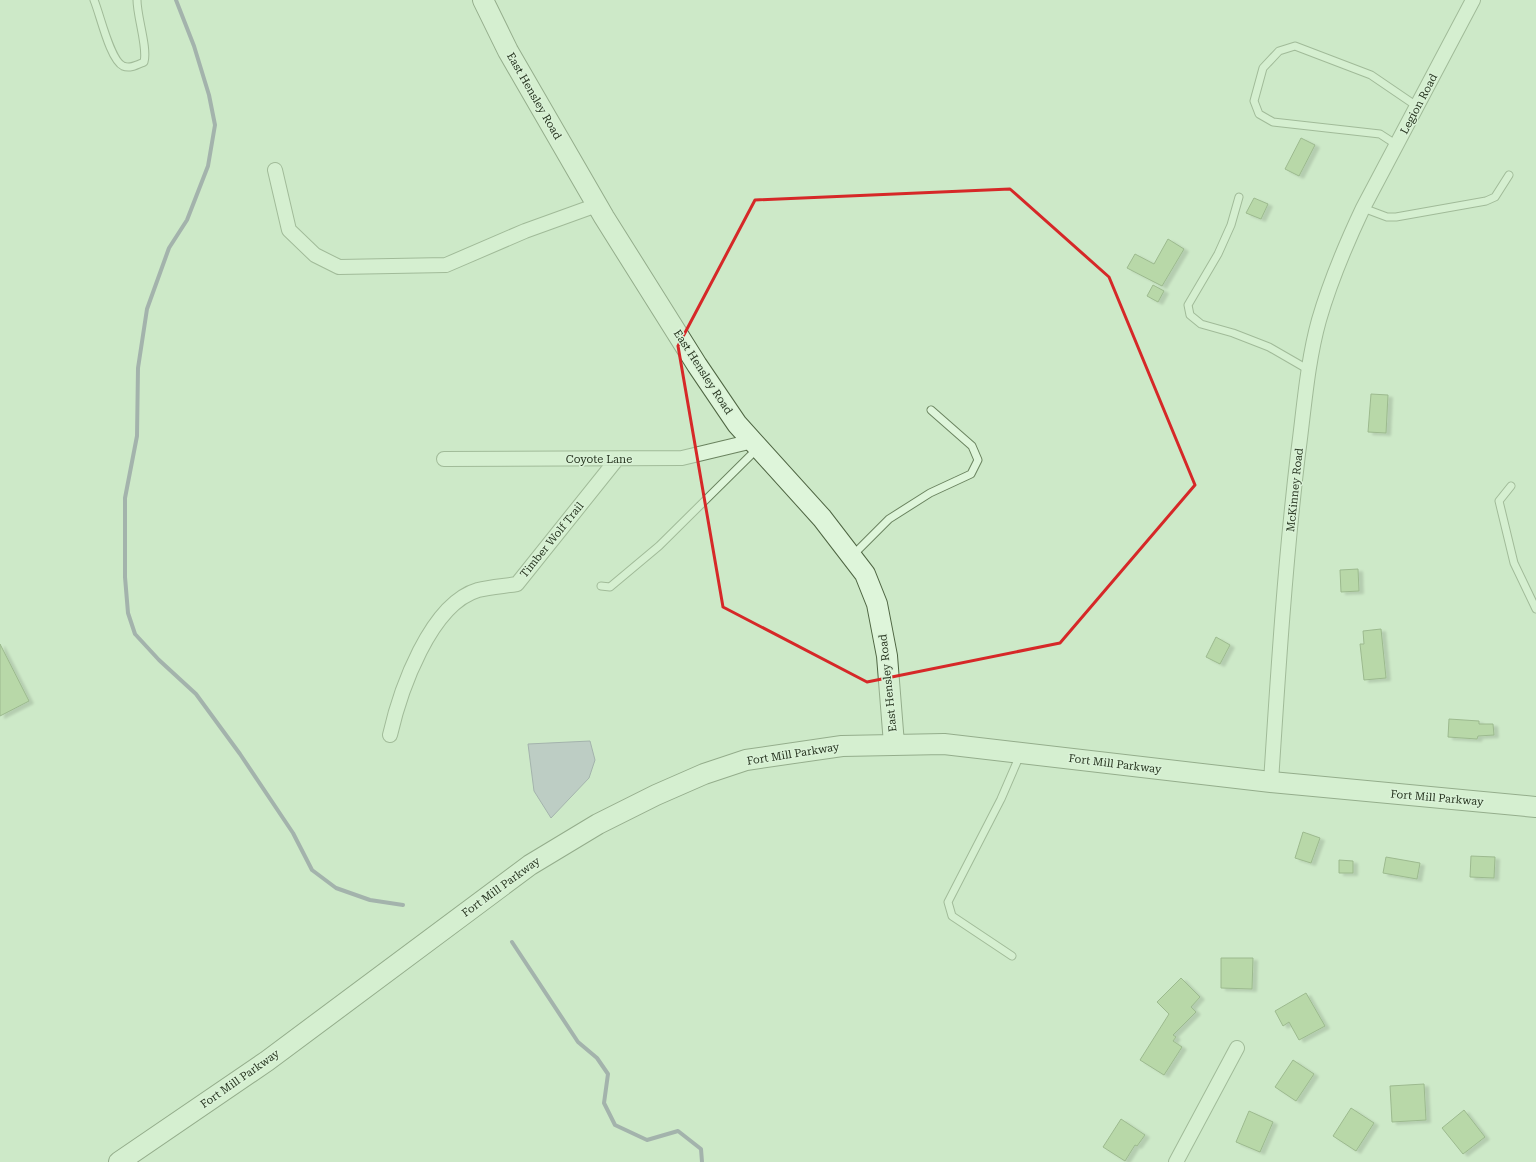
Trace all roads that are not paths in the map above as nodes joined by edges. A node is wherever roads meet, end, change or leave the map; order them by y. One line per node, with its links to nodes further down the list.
1 (94, 0): 2 (lane)
2 (137, 0)
3 (483, 0): 10 (main road, East Hensley Road)
4 (1473, 0): 5 (street, Legion Road)
5 (1418, 107): 6 (street, Legion Road); 6 (lane)
6 (1397, 145): 11 (street, Legion Road)
7 (275, 170): 10 (street)
8 (1509, 175): 11 (lane)
9 (1239, 197): 12 (lane)
10 (597, 204): 14 (main road, East Hensley Road)
11 (1363, 208): 12 (street, McKinney Road)
12 (1310, 370): 24 (street, McKinney Road)
13 (931, 410): 18 (lane)
14 (755, 444): 16 (street, Coyote Lane); 18 (main road, East Hensley Road); 19 (lane)
15 (444, 459): 16 (street, Coyote Lane)
16 (617, 459): 21 (street, Timber Wolf Trail)
17 (1511, 486): 20 (lane)
18 (852, 556): 22 (main road, East Hensley Road)
19 (600, 586)
20 (1536, 609)
21 (390, 735)
22 (894, 744): 23 (main road, Fort Mill Parkway); 28 (main road, Fort Mill Parkway)
23 (1021, 753): 24 (main road, Fort Mill Parkway); 26 (lane)
24 (1271, 782): 25 (main road, Fort Mill Parkway)
25 (1536, 807)
26 (1012, 956)
27 (1237, 1048): 29 (street)
28 (119, 1162)
29 (1176, 1162)

